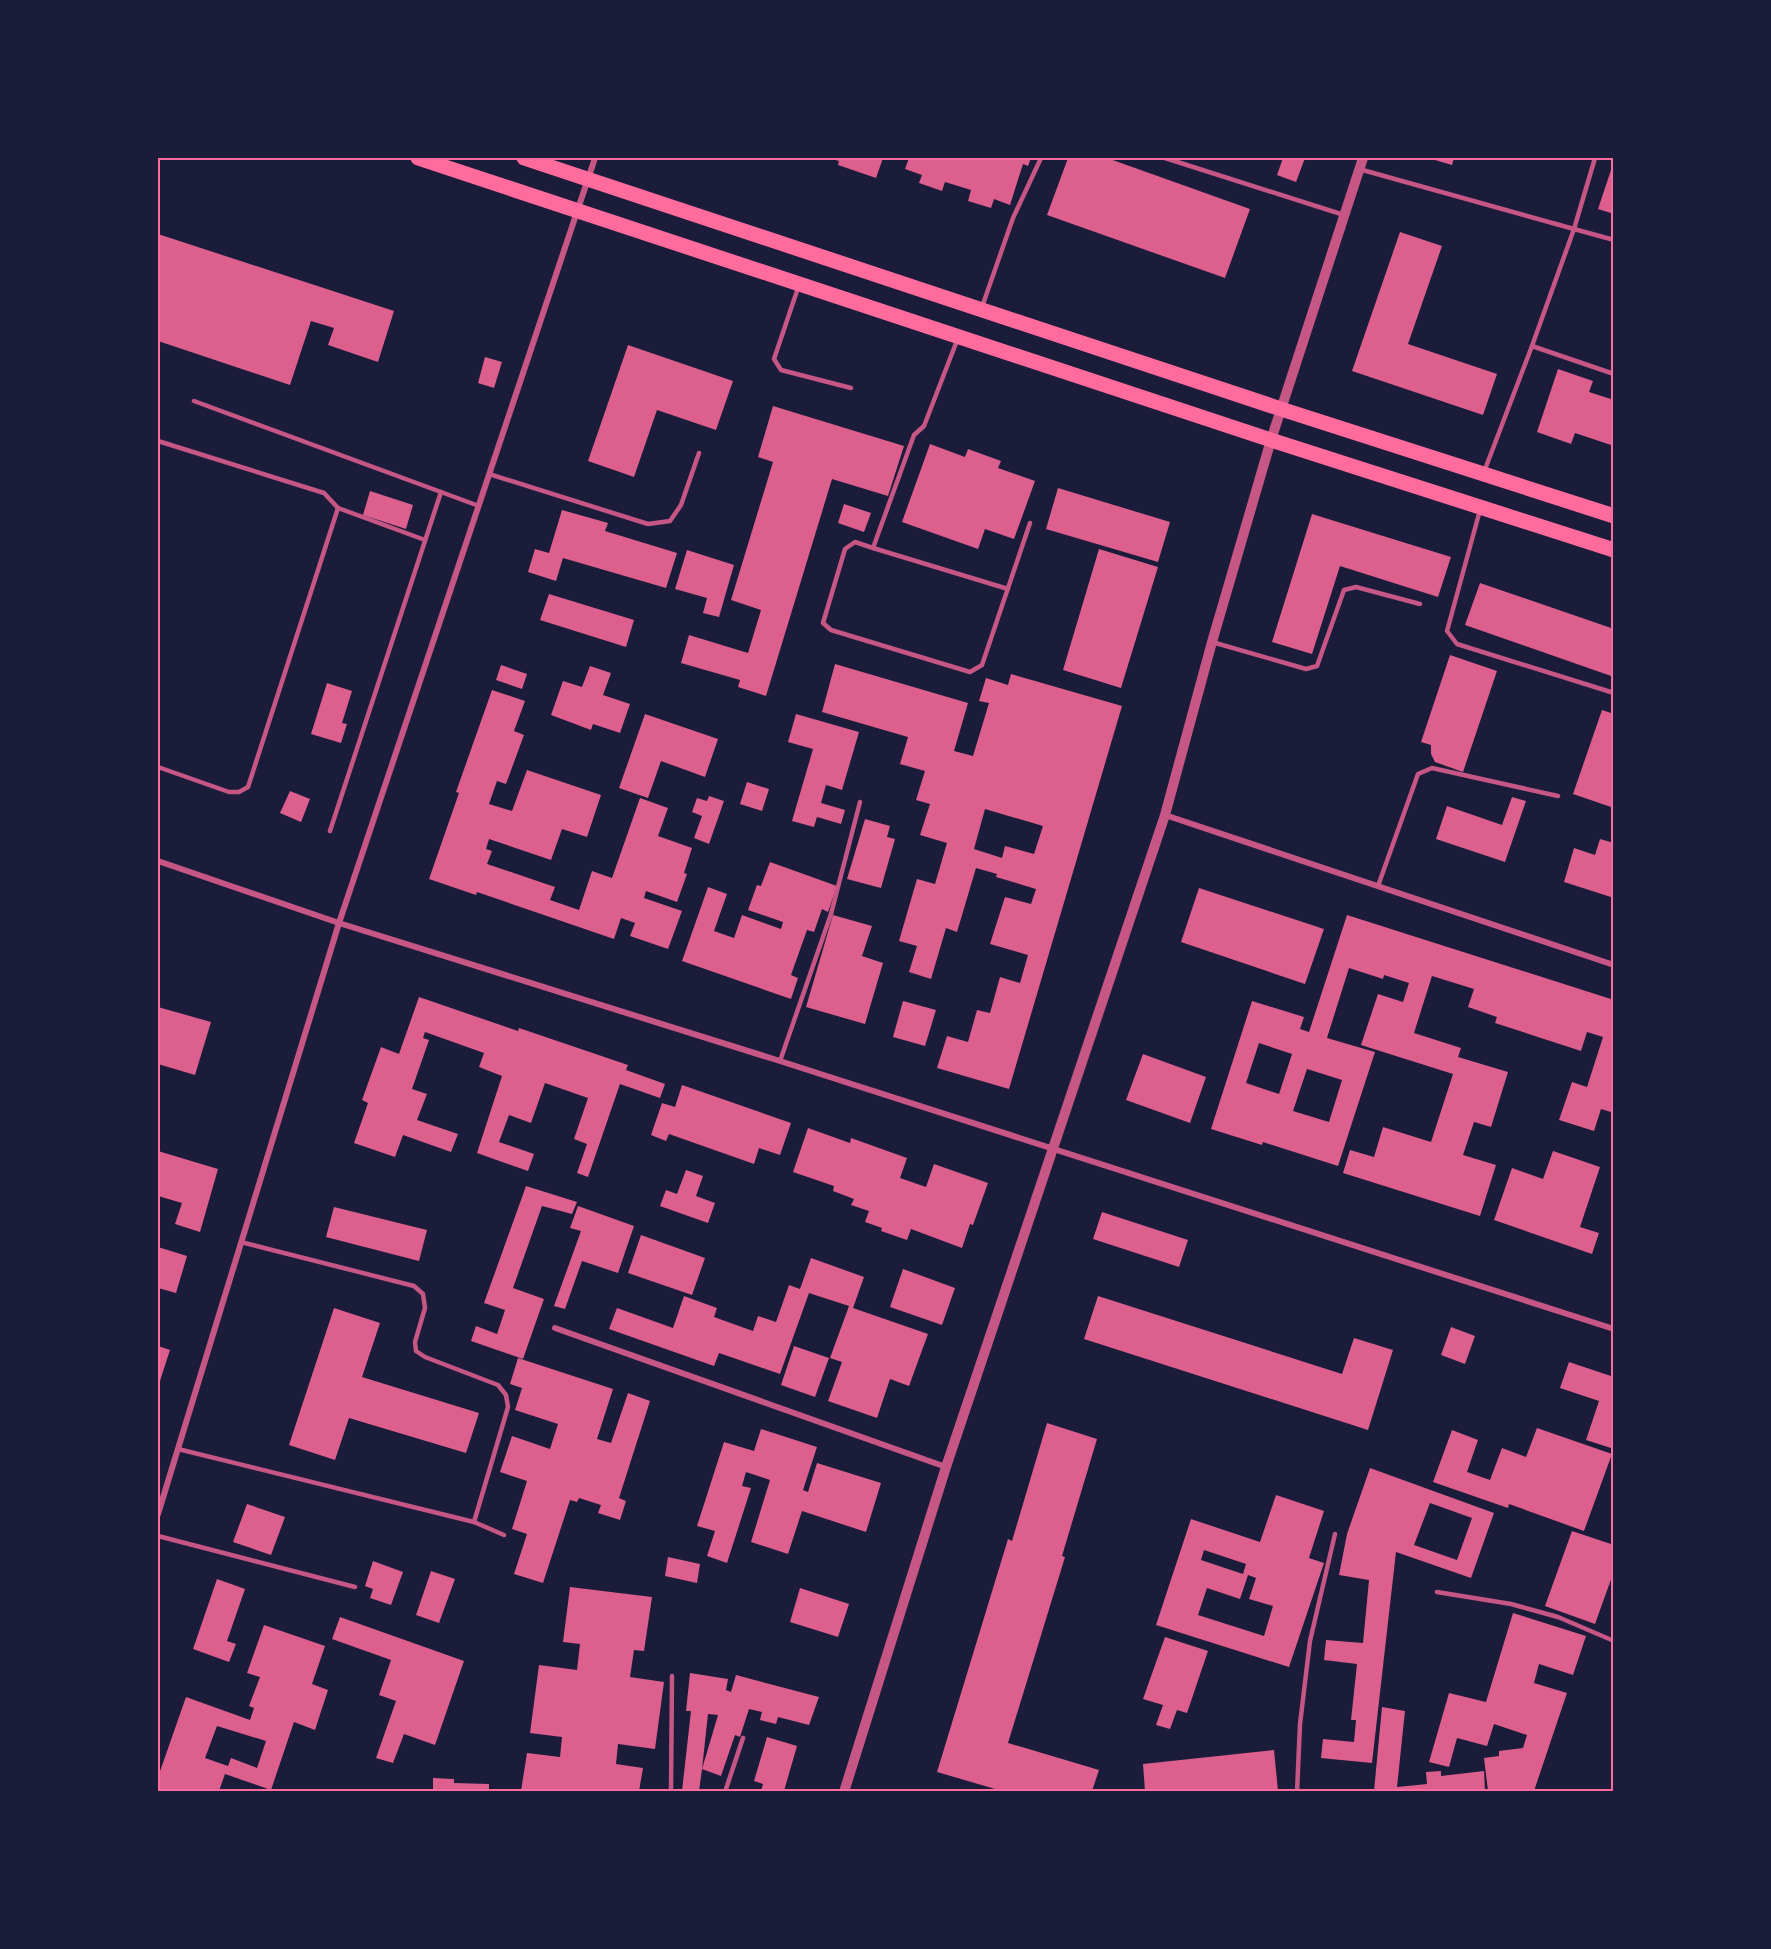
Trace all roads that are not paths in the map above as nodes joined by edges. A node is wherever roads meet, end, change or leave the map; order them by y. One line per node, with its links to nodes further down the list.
1 (418, 158): 10 (main road)
2 (524, 158): 9 (main road)
3 (595, 158): 9 (street)
4 (1041, 158): 15 (lane)
5 (1165, 158): 11 (lane)
6 (1363, 158): 8 (street)
7 (1595, 158): 12 (lane)
8 (1359, 169): 11 (street); 12 (lane)
9 (588, 178): 10 (street); 15 (main road)
10 (578, 209): 14 (main road); 25 (street)
11 (1344, 215): 21 (street)
12 (1574, 229): 13 (lane); 17 (lane)
13 (1614, 240)
14 (800, 283): 16 (main road); 19 (lane)
15 (981, 309): 21 (main road)
16 (959, 336): 22 (main road); 34 (lane)
17 (1532, 346): 18 (lane); 26 (lane)
18 (1614, 374)
19 (851, 388)
20 (194, 401): 27 (lane)
21 (1281, 409): 22 (street); 26 (main road)
22 (1271, 440): 29 (main road); 38 (street)
23 (158, 441): 30 (lane)
24 (699, 453): 25 (lane)
25 (489, 474): 28 (street)
26 (1483, 474): 31 (main road)
27 (441, 492): 28 (lane); 33 (lane)
28 (479, 506): 47 (street)
29 (1480, 507): 35 (main road); 39 (lane)
30 (338, 508): 33 (lane); 40 (lane)
31 (1614, 516)
32 (1030, 523): 36 (lane)
33 (425, 540): 44 (lane)
34 (873, 548): 36 (lane); 36 (lane)
35 (1614, 550)
36 (1008, 589)
37 (1420, 604): 38 (lane)
38 (1212, 642): 43 (street)
39 (1614, 693)
40 (158, 767)
41 (1558, 796): 46 (lane)
42 (860, 802): 49 (lane)
43 (1165, 815): 46 (street); 50 (street)
44 (330, 831)
45 (158, 861): 47 (street)
46 (1378, 886): 48 (street)
47 (339, 923): 49 (street); 51 (street)
48 (1614, 965)
49 (780, 1061): 50 (street)
50 (1053, 1148): 53 (street); 55 (street)
51 (241, 1242): 54 (street); 57 (lane)
52 (555, 1328): 55 (street)
53 (1614, 1329)
54 (178, 1449): 56 (street); 57 (lane)
55 (946, 1467): 68 (street)
56 (158, 1514)
57 (474, 1522): 59 (lane)
58 (1335, 1534): 69 (lane)
59 (504, 1535)
60 (158, 1536): 61 (lane)
61 (356, 1587)
62 (1437, 1592): 63 (lane)
63 (1614, 1641)
64 (672, 1676): 66 (lane)
65 (743, 1738): 67 (lane)
66 (671, 1791)
67 (725, 1791)
68 (844, 1791)
69 (1297, 1791)

